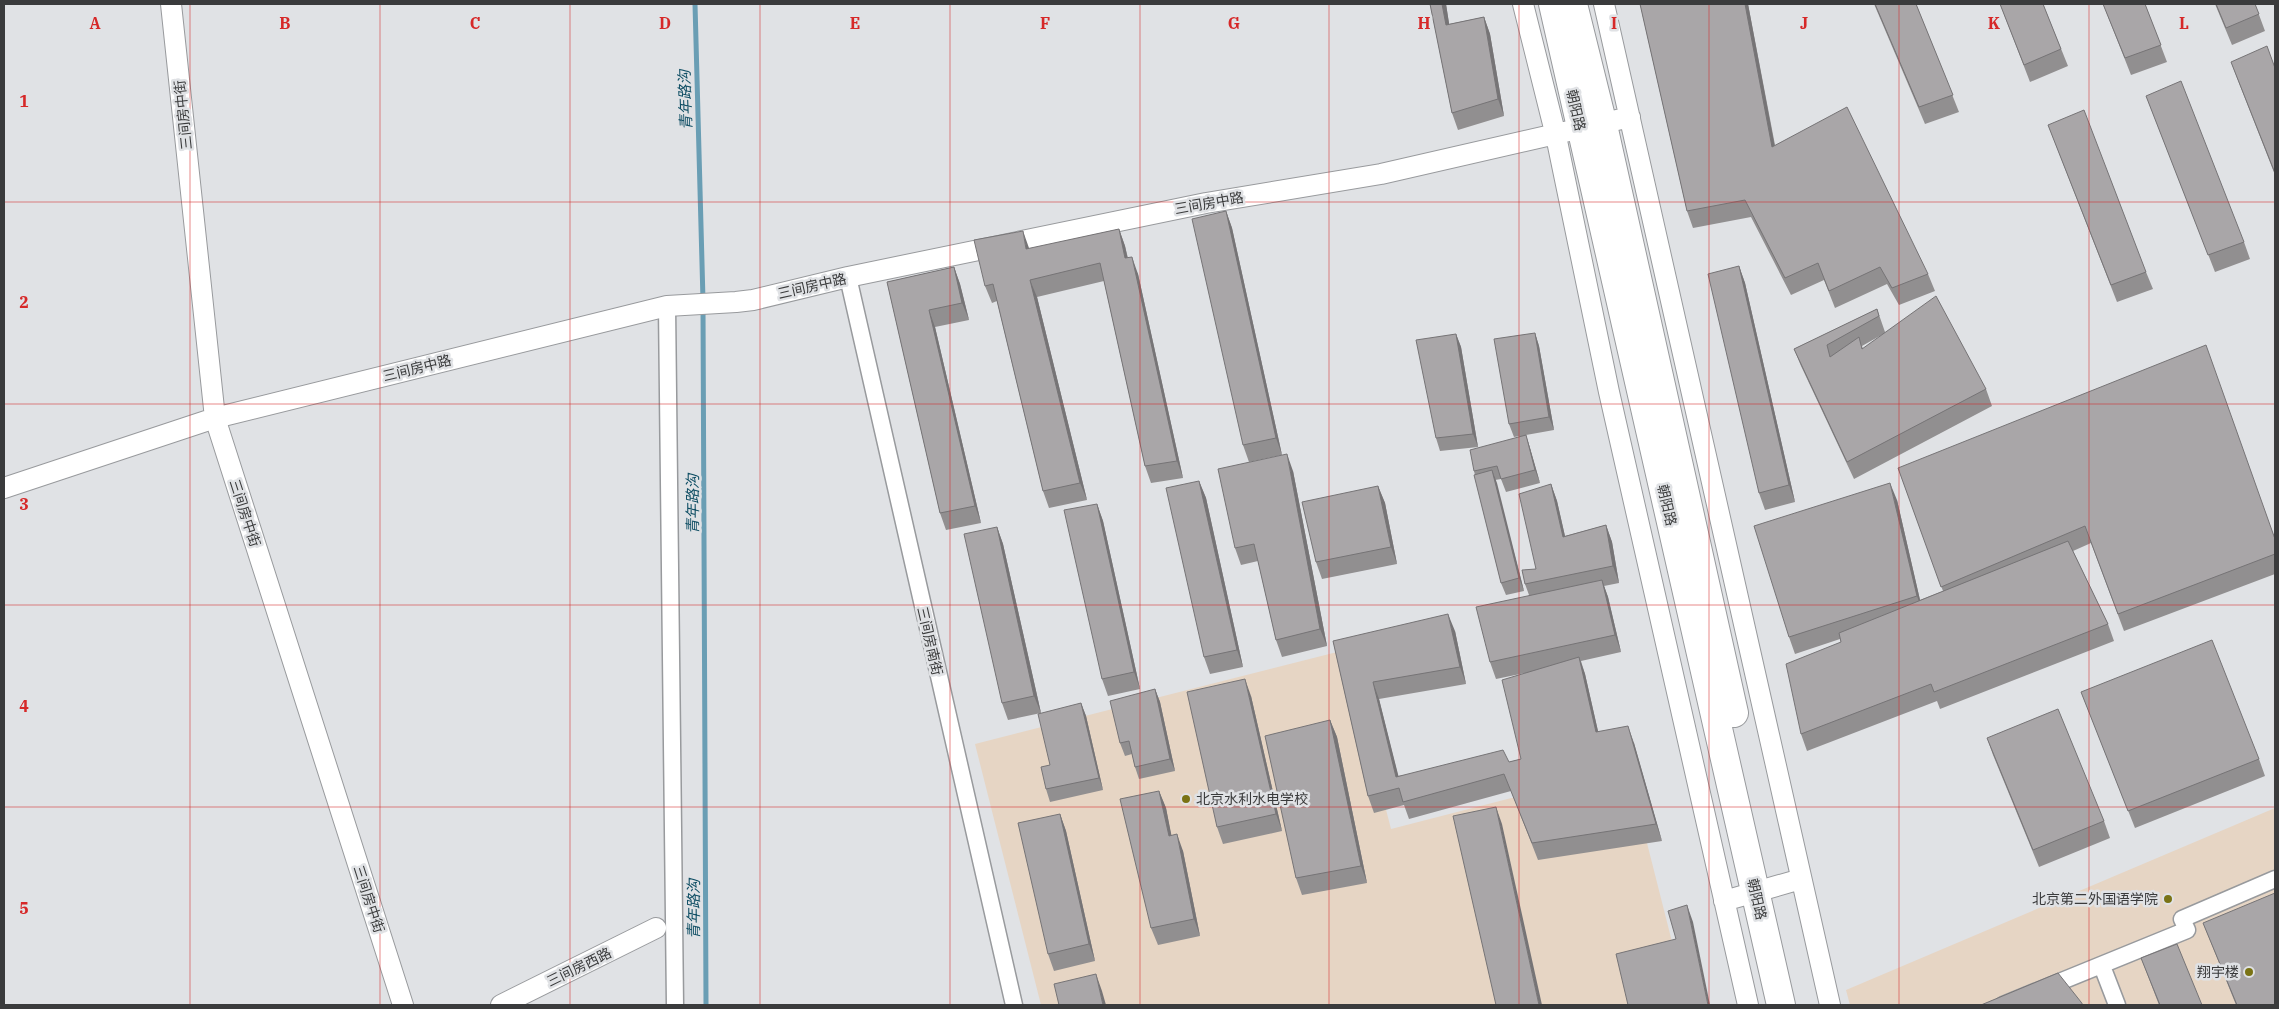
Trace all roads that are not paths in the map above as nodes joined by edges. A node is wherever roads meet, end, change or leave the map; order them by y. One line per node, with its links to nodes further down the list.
1 (171, 4): 10 (street, 三间房中街)
2 (1523, 4): 7 (street, 朝阳路)
3 (1553, 4): 7 (highway, 朝阳路)
4 (1573, 4): 7 (highway, 朝阳路)
5 (1604, 4): 6 (street)
6 (1630, 117): 7 (street, 三间房中路); 12 (street)
7 (1580, 130): 8 (street, 三间房中路); 14 (highway, 朝阳路); 15 (street, 朝阳路)
8 (848, 277): 9 (street, 三间房中路); 21 (street, 三间房南街)
9 (672, 306): 10 (street, 三间房中路); 20 (street)
10 (215, 418): 11 (street, 三间房中路); 18 (street, 三间房中街)
11 (4, 488)
12 (1800, 879): 14 (street); 25 (street)
13 (2275, 879): 17 (street)
14 (1764, 889): 15 (street); 23 (highway, 朝阳路); 24 (highway, 朝阳路)
15 (1724, 900): 22 (street, 朝阳路)
16 (656, 928): 19 (street, 三间房西路)
17 (2102, 966): 26 (street); 27 (street)
18 (403, 1005)
19 (501, 1005)
20 (675, 1005)
21 (1014, 1005)
22 (1748, 1005)
23 (1781, 1005)
24 (1799, 1005)
25 (1830, 1005)
26 (2003, 1005)
27 (2117, 1005)

